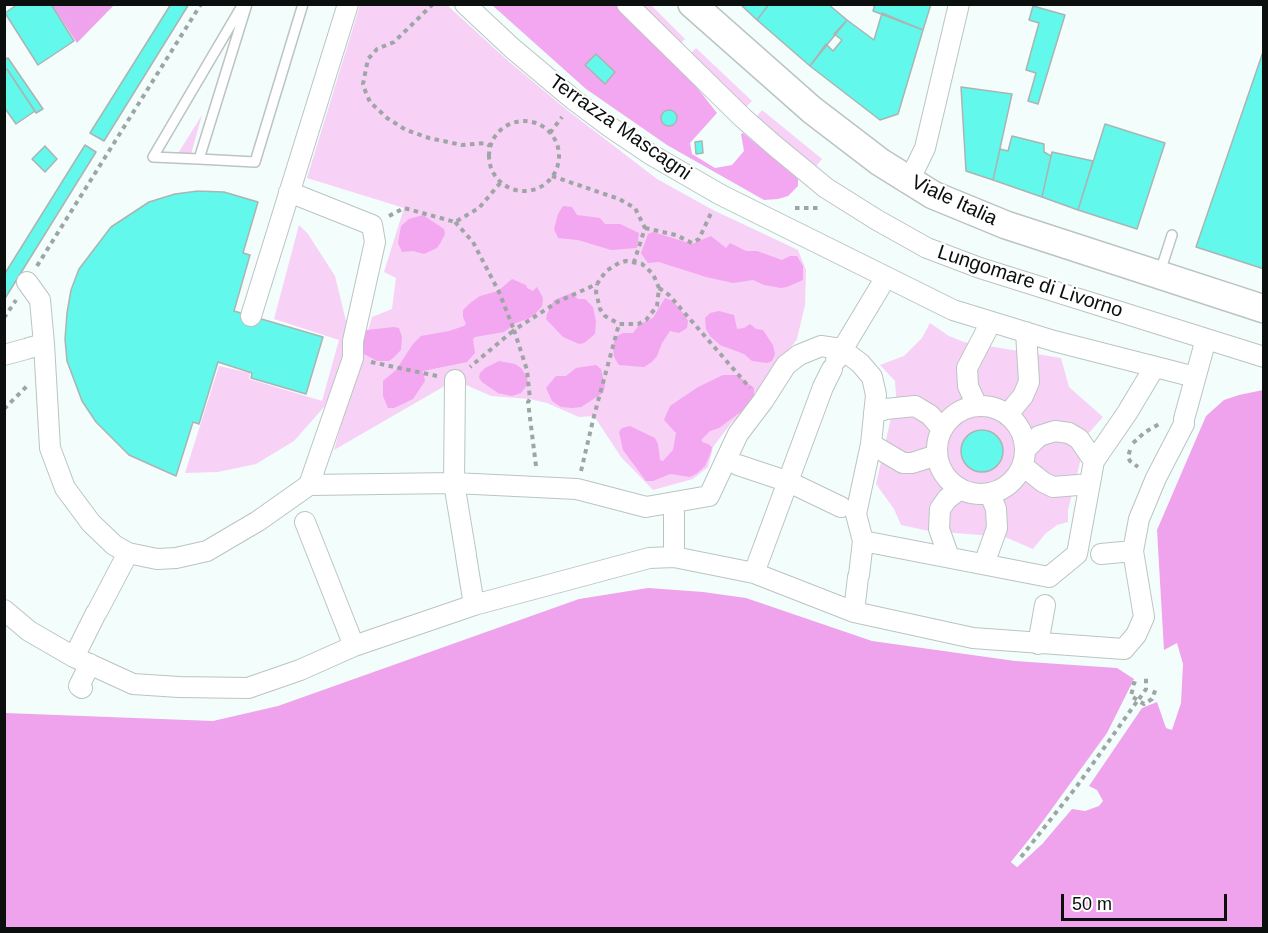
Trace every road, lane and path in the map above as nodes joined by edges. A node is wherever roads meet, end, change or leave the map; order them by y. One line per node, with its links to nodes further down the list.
1 (201, 4): 25 (path)
2 (243, 4): 12 (lane)
3 (247, 4): 12 (lane)
4 (303, 4): 12 (lane)
5 (348, 4): 16 (street)
6 (433, 4): 11 (path)
7 (465, 4): 17 (street, Terrazza Mascagni)
8 (627, 4): 35 (street, Lungomare di Livorno)
9 (692, 4): 14 (main road, Viale Italia)
10 (959, 4): 14 (street)
11 (490, 146): 13 (path); 15 (path)
12 (199, 159)
13 (552, 176): 15 (path); 20 (path)
14 (909, 181): 23 (main road, Viale Italia)
15 (501, 182): 18 (path)
16 (289, 192): 19 (street); 29 (street)
17 (721, 195): 20 (path); 24 (street, Terrazza Mascagni)
18 (455, 222): 19 (path); 33 (path)
19 (372, 225): 40 (street)
20 (645, 228): 22 (path)
21 (1172, 235): 23 (lane)
22 (634, 262): 26 (path); 27 (path)
23 (1159, 274): 28 (main road, Viale Italia)
24 (886, 277): 31 (street, Terrazza Mascagni); 37 (street)
25 (27, 282): 30 (path); 36 (street)
26 (597, 284): 32 (path); 33 (path)
27 (659, 288): 32 (path); 44 (path)
28 (1263, 309)
29 (251, 316)
30 (4, 318)
31 (991, 322): 34 (street, Terrazza Mascagni); 45 (street)
32 (620, 324): 60 (path)
33 (514, 330): 43 (path); 59 (path)
34 (1026, 332): 41 (street, Terrazza Mascagni); 47 (street)
35 (1206, 339): 39 (street, Lungomare di Livorno); 42 (street)
36 (33, 347): 38 (street); 68 (street)
37 (841, 349): 44 (street); 46 (street); 56 (street)
38 (4, 355)
39 (1263, 357)
40 (353, 358): 43 (path); 62 (street)
41 (1154, 368): 42 (street, Terrazza Mascagni); 53 (street)
42 (1195, 377): 48 (street)
43 (455, 380): 57 (street)
44 (763, 401): 54 (street)
45 (977, 406): 47 (street); 49 (street)
46 (874, 413): 49 (street); 50 (street)
47 (1008, 414): 52 (street)
48 (1184, 422): 55 (street); 55 (path)
49 (942, 429): 51 (street)
50 (871, 444): 51 (street); 65 (street)
51 (937, 455): 61 (street)
52 (1024, 457): 53 (street); 58 (street); 63 (street)
53 (1094, 461): 58 (street)
54 (733, 463): 56 (street); 64 (street)
55 (1152, 476): 67 (street)
56 (789, 482): 65 (street); 73 (street)
57 (454, 483): 59 (street); 62 (street); 75 (street)
58 (1090, 484): 69 (street)
59 (538, 488): 60 (street)
60 (577, 489): 64 (street)
61 (960, 489): 63 (street); 71 (street)
62 (301, 490): 68 (street); 79 (street)
63 (990, 494): 72 (street)
64 (674, 508): 70 (street)
65 (846, 510): 66 (street)
66 (863, 541): 71 (street); 77 (street)
67 (1133, 551): 69 (street); 78 (street)
68 (128, 552): 80 (street)
69 (1077, 554): 74 (street)
70 (674, 557): 73 (street); 75 (street)
71 (949, 557): 72 (street)
72 (984, 564): 74 (street)
73 (754, 573): 77 (street)
74 (1050, 577): 78 (street)
75 (474, 605): 79 (street)
76 (4, 610): 80 (street)
77 (854, 612): 78 (street)
78 (1038, 644)
79 (354, 646): 80 (street)
80 (82, 660): 83 (street)
81 (1146, 677): 85 (path)
82 (1136, 684): 85 (path)
83 (82, 688)
84 (1156, 688): 85 (path)
85 (1138, 700): 86 (path)
86 (1021, 857)

